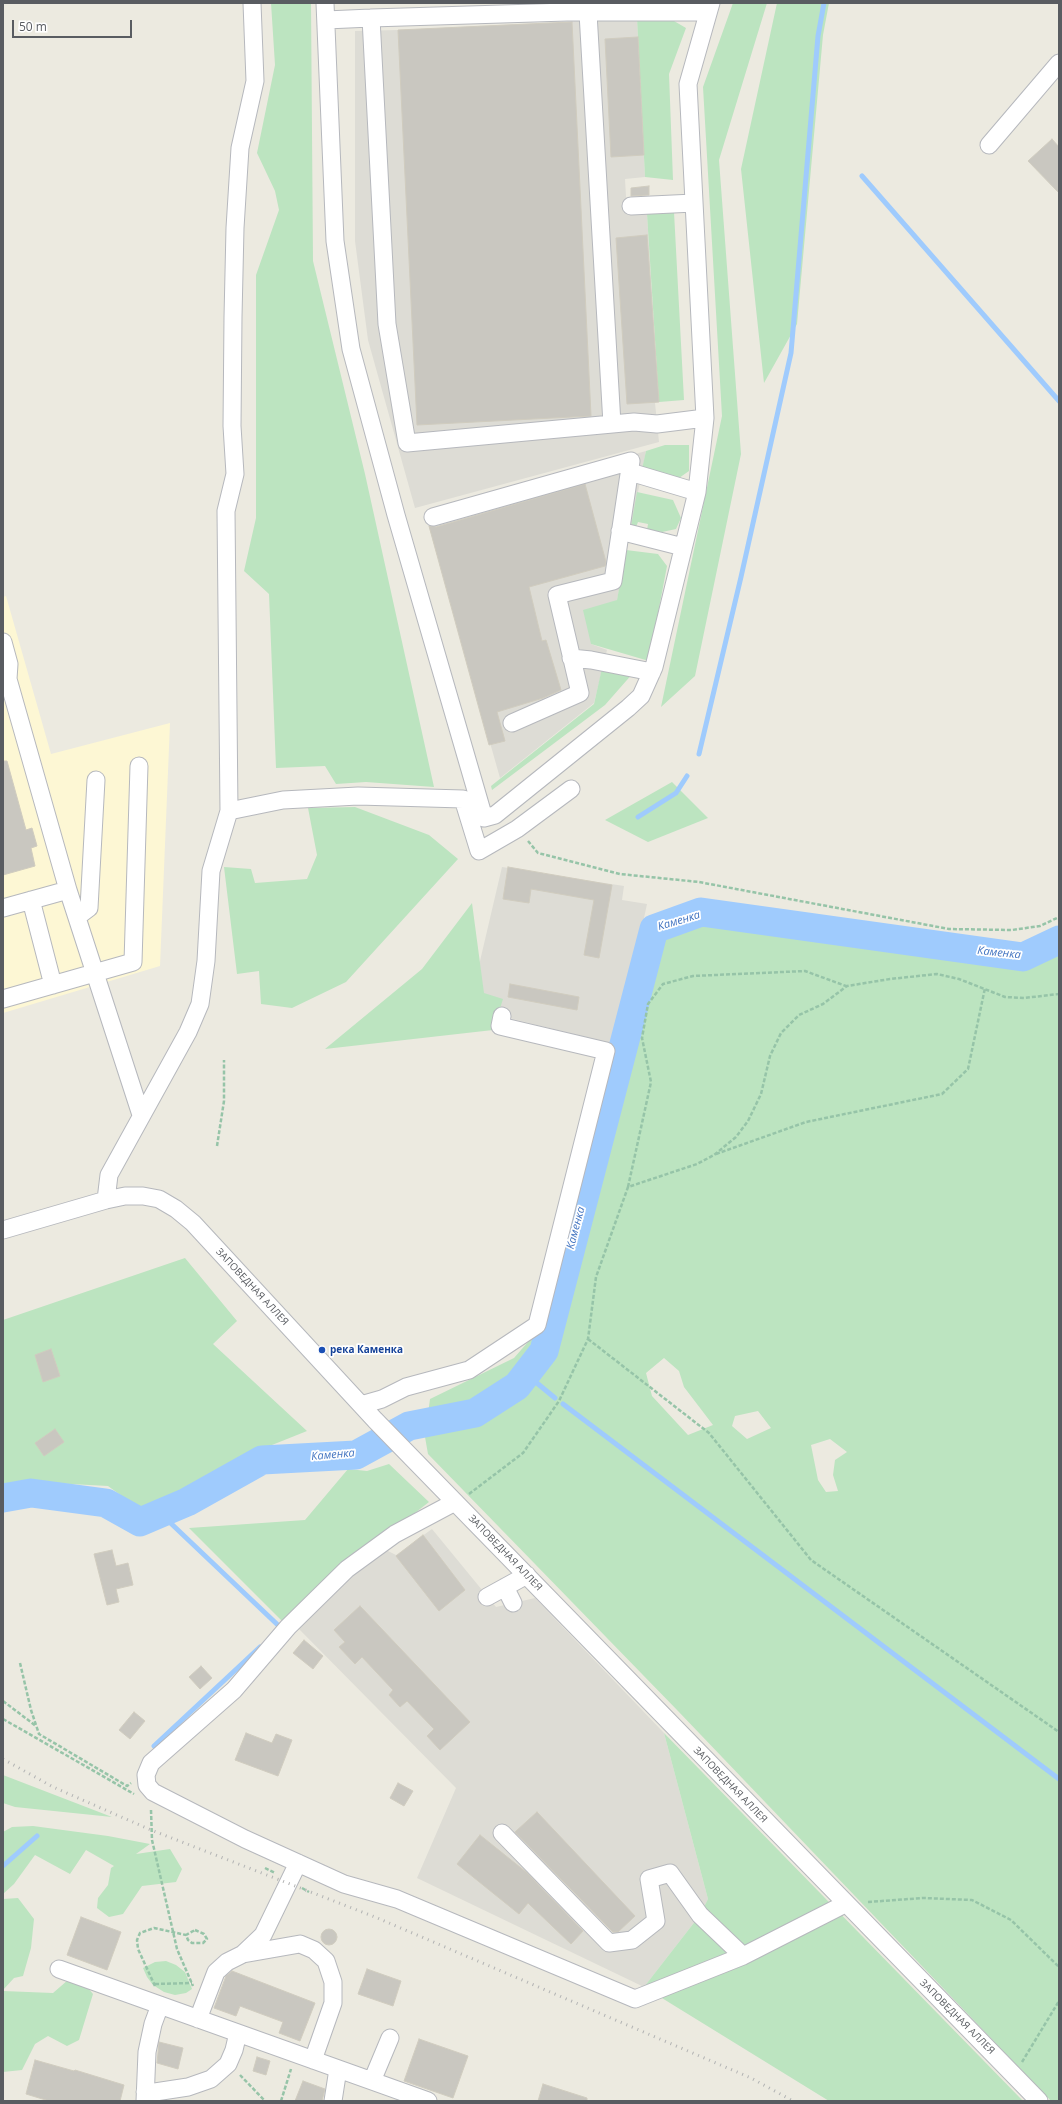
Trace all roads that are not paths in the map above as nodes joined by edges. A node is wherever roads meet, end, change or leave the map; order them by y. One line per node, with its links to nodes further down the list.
1 (252, 3): 26 (street)
2 (326, 3): 6 (street)
3 (709, 7): 4 (street); 9 (street)
4 (588, 13): 5 (street); 12 (street)
5 (371, 18): 6 (street); 12 (street)
6 (326, 20): 20 (street)
7 (1059, 63): 8 (street)
8 (989, 145)
9 (694, 203): 10 (street); 11 (street)
10 (631, 206)
11 (705, 418): 12 (street); 14 (street)
12 (612, 424)
13 (630, 472): 14 (street); 15 (street); 16 (street)
14 (697, 492): 17 (street)
15 (433, 517)
16 (620, 531): 17 (street); 19 (street)
17 (683, 547): 20 (street)
18 (3, 642): 21 (street)
19 (572, 658): 20 (street); 22 (street)
20 (652, 672)
21 (5, 680): 27 (street)
22 (512, 722)
23 (139, 766): 31 (street)
24 (96, 780): 30 (street)
25 (571, 789): 26 (street)
26 (229, 812): 35 (street)
27 (68, 890): 28 (street); 30 (street)
28 (30, 900): 29 (street); 32 (street)
29 (3, 908)
30 (77, 917): 31 (street)
31 (96, 972): 32 (street); 35 (street)
32 (53, 985): 33 (street)
33 (3, 999)
34 (502, 1016): 38 (street)
35 (141, 1115): 36 (street)
36 (106, 1200): 37 (street, ЗАПОВЕДНАЯ АЛЛЕЯ); 38 (street, ЗАПОВЕДНАЯ АЛЛЕЯ)
37 (3, 1230)
38 (361, 1405): 39 (street, ЗАПОВЕДНАЯ АЛЛЕЯ)
39 (455, 1502): 40 (street, ЗАПОВЕДНАЯ АЛЛЕЯ); 45 (street)
40 (527, 1575): 41 (street); 46 (street, ЗАПОВЕДНАЯ АЛЛЕЯ)
41 (505, 1588): 42 (street); 43 (street)
42 (487, 1597)
43 (513, 1603)
44 (502, 1833): 48 (street)
45 (298, 1863): 47 (street); 48 (street)
46 (845, 1904): 48 (street); 60 (street, ЗАПОВЕДНАЯ АЛЛЕЯ)
47 (243, 1954): 51 (street); 54 (street)
48 (743, 1956)
49 (60, 1969): 50 (street)
50 (156, 2003): 51 (street); 57 (street)
51 (198, 2018): 52 (street)
52 (238, 2033): 54 (street); 57 (street)
53 (390, 2038): 56 (street)
54 (313, 2060): 55 (street)
55 (338, 2069): 56 (street); 58 (street)
56 (372, 2081): 59 (street)
57 (145, 2096)
58 (332, 2101)
59 (428, 2101)
60 (1039, 2101)

